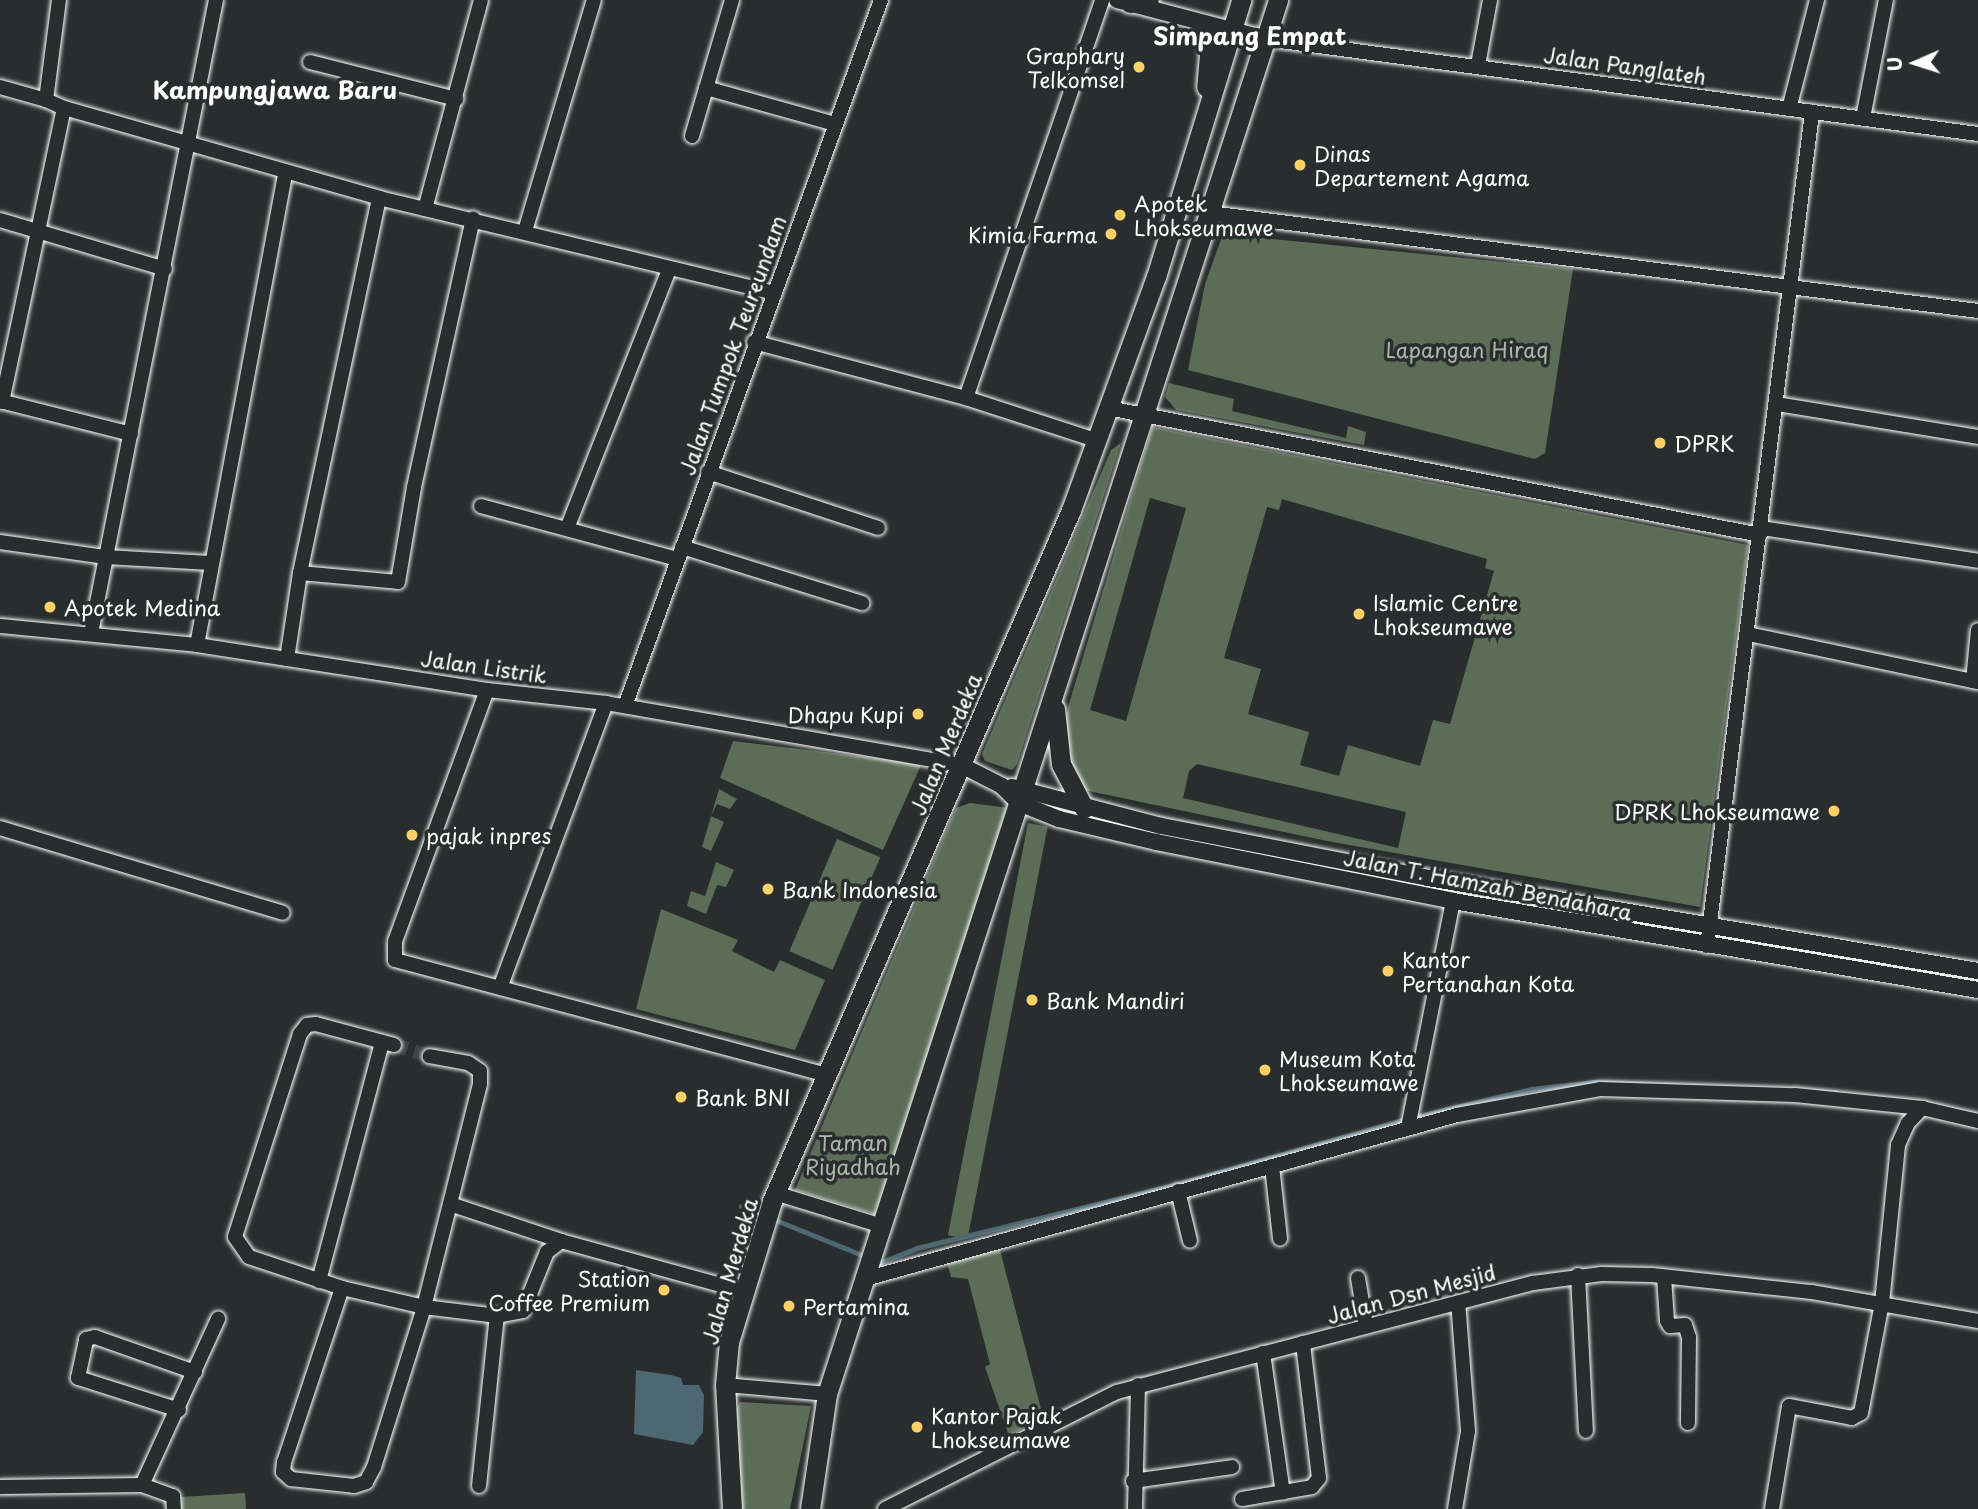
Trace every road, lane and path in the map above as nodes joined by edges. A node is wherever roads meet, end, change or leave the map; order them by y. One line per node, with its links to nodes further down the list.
1 (59, 0): 22 (street)
2 (216, 0): 30 (street)
3 (481, 0): 21 (street)
4 (594, 0): 39 (street)
5 (732, 0): 20 (street)
6 (881, 0): 27 (street, Jalan Tumpok Teureundam)
7 (1102, 0): 46 (street)
8 (1241, 0): 15 (main road, Jalan Merdeka)
9 (1278, 0): 16 (main road)
10 (1490, 0): 18 (street)
11 (1817, 0): 24 (street)
12 (1886, 0): 26 (street)
13 (1132, 1): 14 (street)
14 (1204, 26): 15 (street); 31 (main road)
15 (1231, 33): 16 (street); 31 (main road, Jalan Merdeka)
16 (1266, 39): 18 (street, Jalan Panglateh); 35 (main road)
17 (310, 62): 21 (street)
18 (1478, 65): 24 (street, Jalan Panglateh)
19 (0, 87): 22 (street)
20 (706, 88): 27 (street); 29 (street)
21 (456, 99): 34 (street)
22 (46, 100): 23 (street)
23 (64, 108): 30 (street); 38 (street)
24 (1789, 109): 25 (street, Jalan Panglateh)
25 (1812, 112): 26 (street, Jalan Panglateh); 42 (street)
26 (1863, 118): 28 (street, Jalan Panglateh)
27 (835, 124): 43 (street, Jalan Tumpok Teureundam)
28 (1978, 134)
29 (692, 136)
30 (189, 143): 32 (street); 40 (street)
31 (1193, 164): 49 (main road, Jalan Merdeka)
32 (285, 173): 33 (street); 63 (street)
33 (379, 198): 34 (street); 64 (street)
34 (425, 209): 36 (street)
35 (1210, 213): 42 (street); 50 (main road)
36 (473, 218): 39 (street); 64 (street)
37 (0, 220): 38 (street)
38 (35, 229): 40 (street); 47 (street)
39 (525, 231): 41 (street)
40 (165, 269): 51 (street)
41 (669, 269): 43 (street); 56 (street)
42 (1791, 287): 44 (street); 48 (street)
43 (772, 292): 45 (street, Jalan Tumpok Teureundam)
44 (1978, 311)
45 (754, 342): 46 (street); 54 (street, Jalan Tumpok Teureundam)
46 (966, 398): 53 (street)
47 (1, 402): 51 (street)
48 (1777, 404): 52 (street); 58 (street)
49 (1108, 408): 50 (street); 53 (main road, Jalan Merdeka)
50 (1144, 414): 58 (street); 74 (main road)
51 (131, 434): 61 (street)
52 (1978, 437)
53 (1098, 441): 77 (main road, Jalan Merdeka)
54 (708, 472): 57 (street); 60 (street, Jalan Tumpok Teureundam)
55 (481, 506): 56 (street)
56 (568, 526): 60 (street)
57 (878, 528)
58 (1761, 532): 62 (street); 69 (street)
59 (0, 542): 61 (street)
60 (680, 553): 65 (street); 76 (street, Jalan Tumpok Teureundam)
61 (106, 557): 63 (street); 68 (street)
62 (1978, 561)
63 (210, 563): 70 (street)
64 (300, 573): 71 (street)
65 (862, 603)
66 (0, 626): 68 (street, Jalan Listrik)
67 (1978, 630): 72 (street)
68 (91, 633): 70 (street, Jalan Listrik)
69 (1748, 634): 72 (street); 83 (street)
70 (197, 645): 71 (street, Jalan Listrik)
71 (287, 659): 73 (street, Jalan Listrik)
72 (1976, 682)
73 (487, 690): 75 (street, Jalan Listrik); 88 (street)
74 (1055, 694): 78 (main road); 79 (main road)
75 (606, 703): 76 (street, Jalan Listrik); 88 (street)
76 (625, 706): 77 (street, Jalan Listrik)
77 (961, 765): 78 (street, Jalan T. Hamzah Bendahara); 91 (main road, Jalan Merdeka)
78 (1021, 796): 79 (street, Jalan T. Hamzah Bendahara); 81 (street, Jalan T. Hamzah Bendahara); 99 (main road)
79 (1084, 808): 83 (street, Jalan T. Hamzah Bendahara)
80 (0, 828): 82 (street)
81 (1453, 901): 84 (street, Jalan T. Hamzah Bendahara); 94 (street)
82 (283, 913)
83 (1710, 926): 84 (street); 85 (street, Jalan T. Hamzah Bendahara)
84 (1707, 946): 87 (street, Jalan T. Hamzah Bendahara)
85 (1906, 958): 86 (street, Jalan T. Hamzah Bendahara); 87 (street)
86 (1978, 971)
87 (1903, 977): 89 (street, Jalan T. Hamzah Bendahara)
88 (500, 988): 91 (street)
89 (1978, 990)
90 (430, 1056): 98 (street)
91 (827, 1075): 97 (main road, Jalan Merdeka)
92 (1922, 1108): 93 (street); 94 (street); 111 (street)
93 (1978, 1121)
94 (1408, 1125): 95 (street)
95 (1272, 1166): 96 (street); 100 (street)
96 (1178, 1191): 102 (street); 104 (street)
97 (774, 1197): 99 (street); 109 (main road, Jalan Merdeka)
98 (450, 1204): 101 (street); 112 (street)
99 (881, 1231): 104 (main road)
100 (1280, 1239)
101 (561, 1241): 109 (street); 113 (street)
102 (1190, 1241)
103 (1578, 1275): 105 (street, Jalan Dsn Mesjid); 110 (street, Jalan Dsn Mesjid); 125 (street)
104 (865, 1277): 122 (main road)
105 (1664, 1277): 111 (street, Jalan Dsn Mesjid); 124 (street)
106 (1358, 1278): 116 (street)
107 (319, 1281): 107 (street); 108 (street)
108 (342, 1288): 112 (street); 112 (street)
109 (743, 1290): 120 (main road, Jalan Merdeka)
110 (1458, 1303): 116 (street, Jalan Dsn Mesjid); 138 (street)
111 (1882, 1303): 115 (street, Jalan Dsn Mesjid); 139 (street)
112 (424, 1307): 113 (street)
113 (497, 1316): 129 (street)
114 (218, 1319): 119 (street)
115 (1978, 1321)
116 (1366, 1326): 117 (street, Jalan Dsn Mesjid)
117 (1303, 1343): 118 (street, Jalan Dsn Mesjid); 131 (street)
118 (1263, 1353): 121 (street, Jalan Dsn Mesjid); 131 (street)
119 (195, 1372): 123 (street); 123 (street)
120 (725, 1385): 122 (street); 134 (main road, Jalan Merdeka)
121 (1138, 1385): 127 (street); 136 (street, Jalan Dsn Mesjid)
122 (827, 1394): 135 (main road)
123 (179, 1410): 128 (street)
124 (1688, 1423)
125 (1586, 1431)
126 (1232, 1467): 127 (street)
127 (1133, 1481): 137 (street)
128 (142, 1485): 130 (street); 133 (street)
129 (479, 1486)
130 (0, 1487)
131 (1283, 1493): 132 (street)
132 (1242, 1499)
133 (174, 1509)
134 (732, 1509)
135 (810, 1509)
136 (885, 1509)
137 (1135, 1509)
138 (1455, 1509)
139 (1772, 1509)

